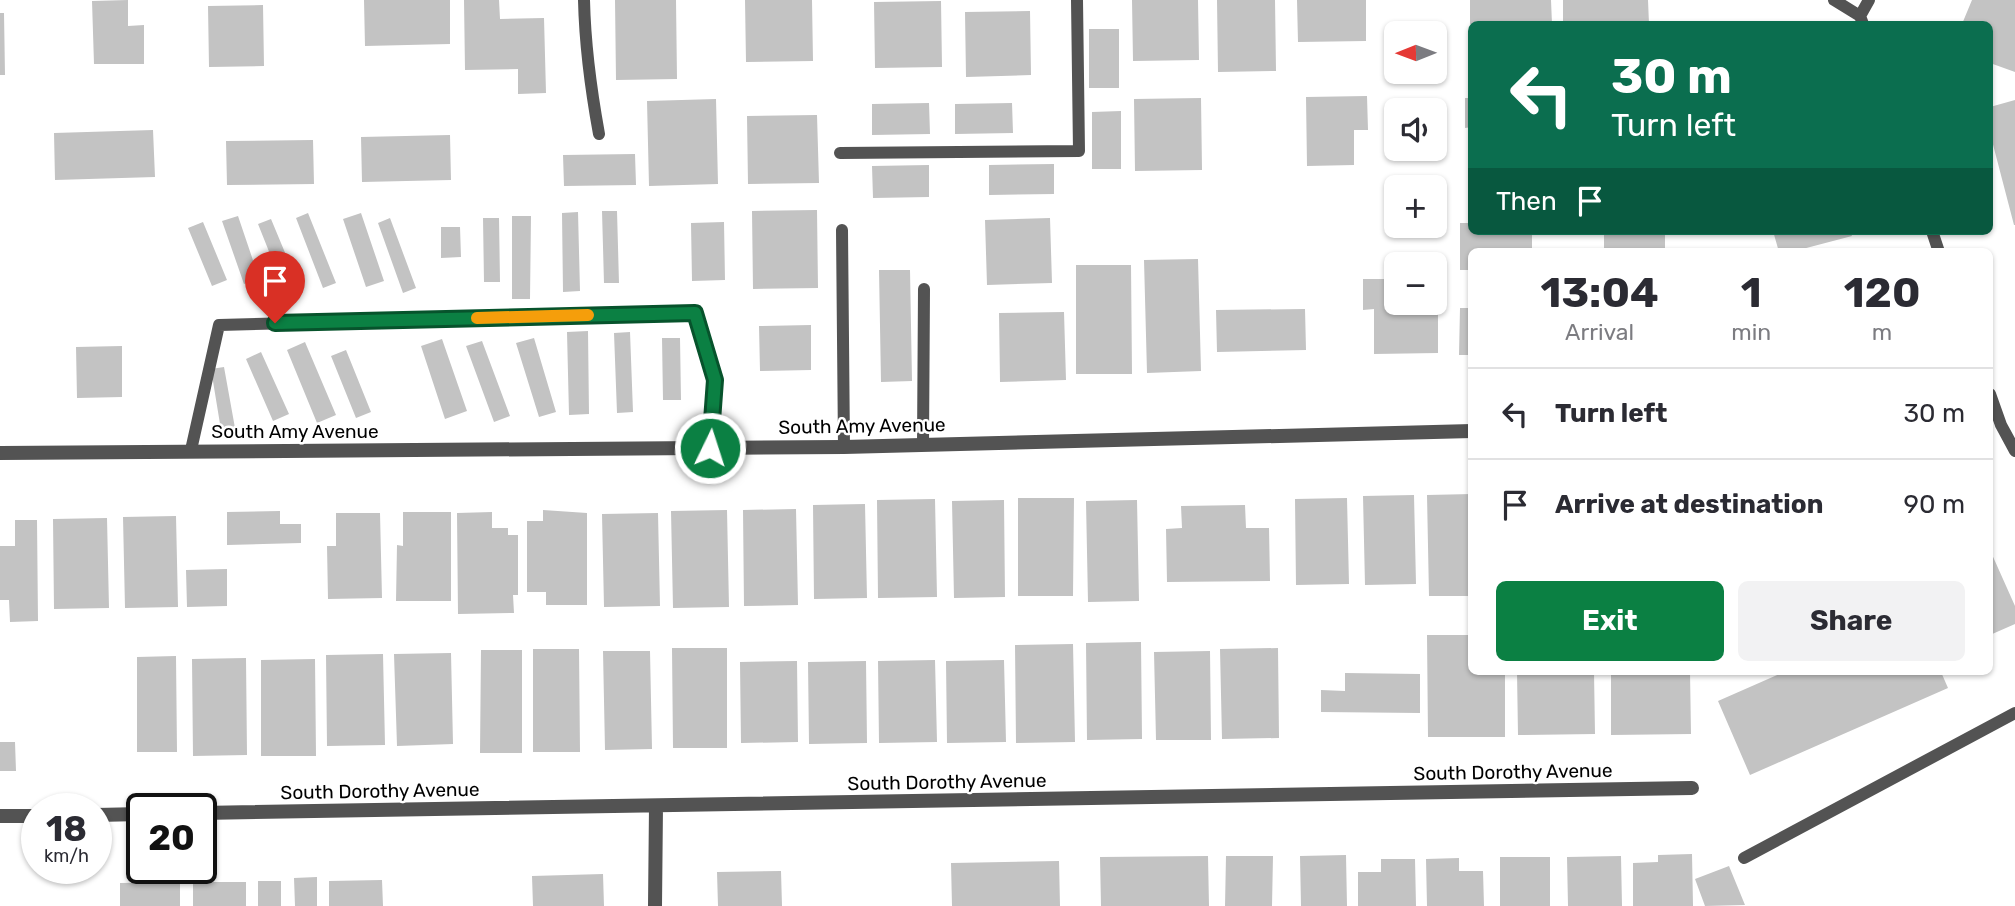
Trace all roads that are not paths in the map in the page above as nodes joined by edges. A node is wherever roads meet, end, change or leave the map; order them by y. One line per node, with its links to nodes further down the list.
1 (584, 0): 6 (lane)
2 (1077, 0): 7 (lane)
3 (1834, 0): 5 (lane)
4 (1869, 0): 5 (lane)
5 (1862, 20)
6 (599, 134)
7 (840, 153)
8 (842, 230): 13 (lane)
9 (924, 289): 12 (lane)
10 (1993, 402): 16 (lane)
11 (1468, 431): 12 (street, South Amy Avenue)
12 (923, 444): 13 (street, South Amy Avenue)
13 (844, 447): 14 (street, South Amy Avenue)
14 (710, 448): 15 (street, South Amy Avenue); 15 (lane)
15 (191, 450): 17 (street, South Amy Avenue)
16 (2015, 451)
17 (0, 453)
18 (2015, 713): 24 (lane)
19 (1692, 788): 20 (street, South Dorothy Avenue)
20 (656, 806): 21 (street, South Dorothy Avenue); 25 (street)
21 (217, 813)
22 (0, 816): 23 (street)
23 (21, 816)
24 (1744, 858)
25 (655, 906)

